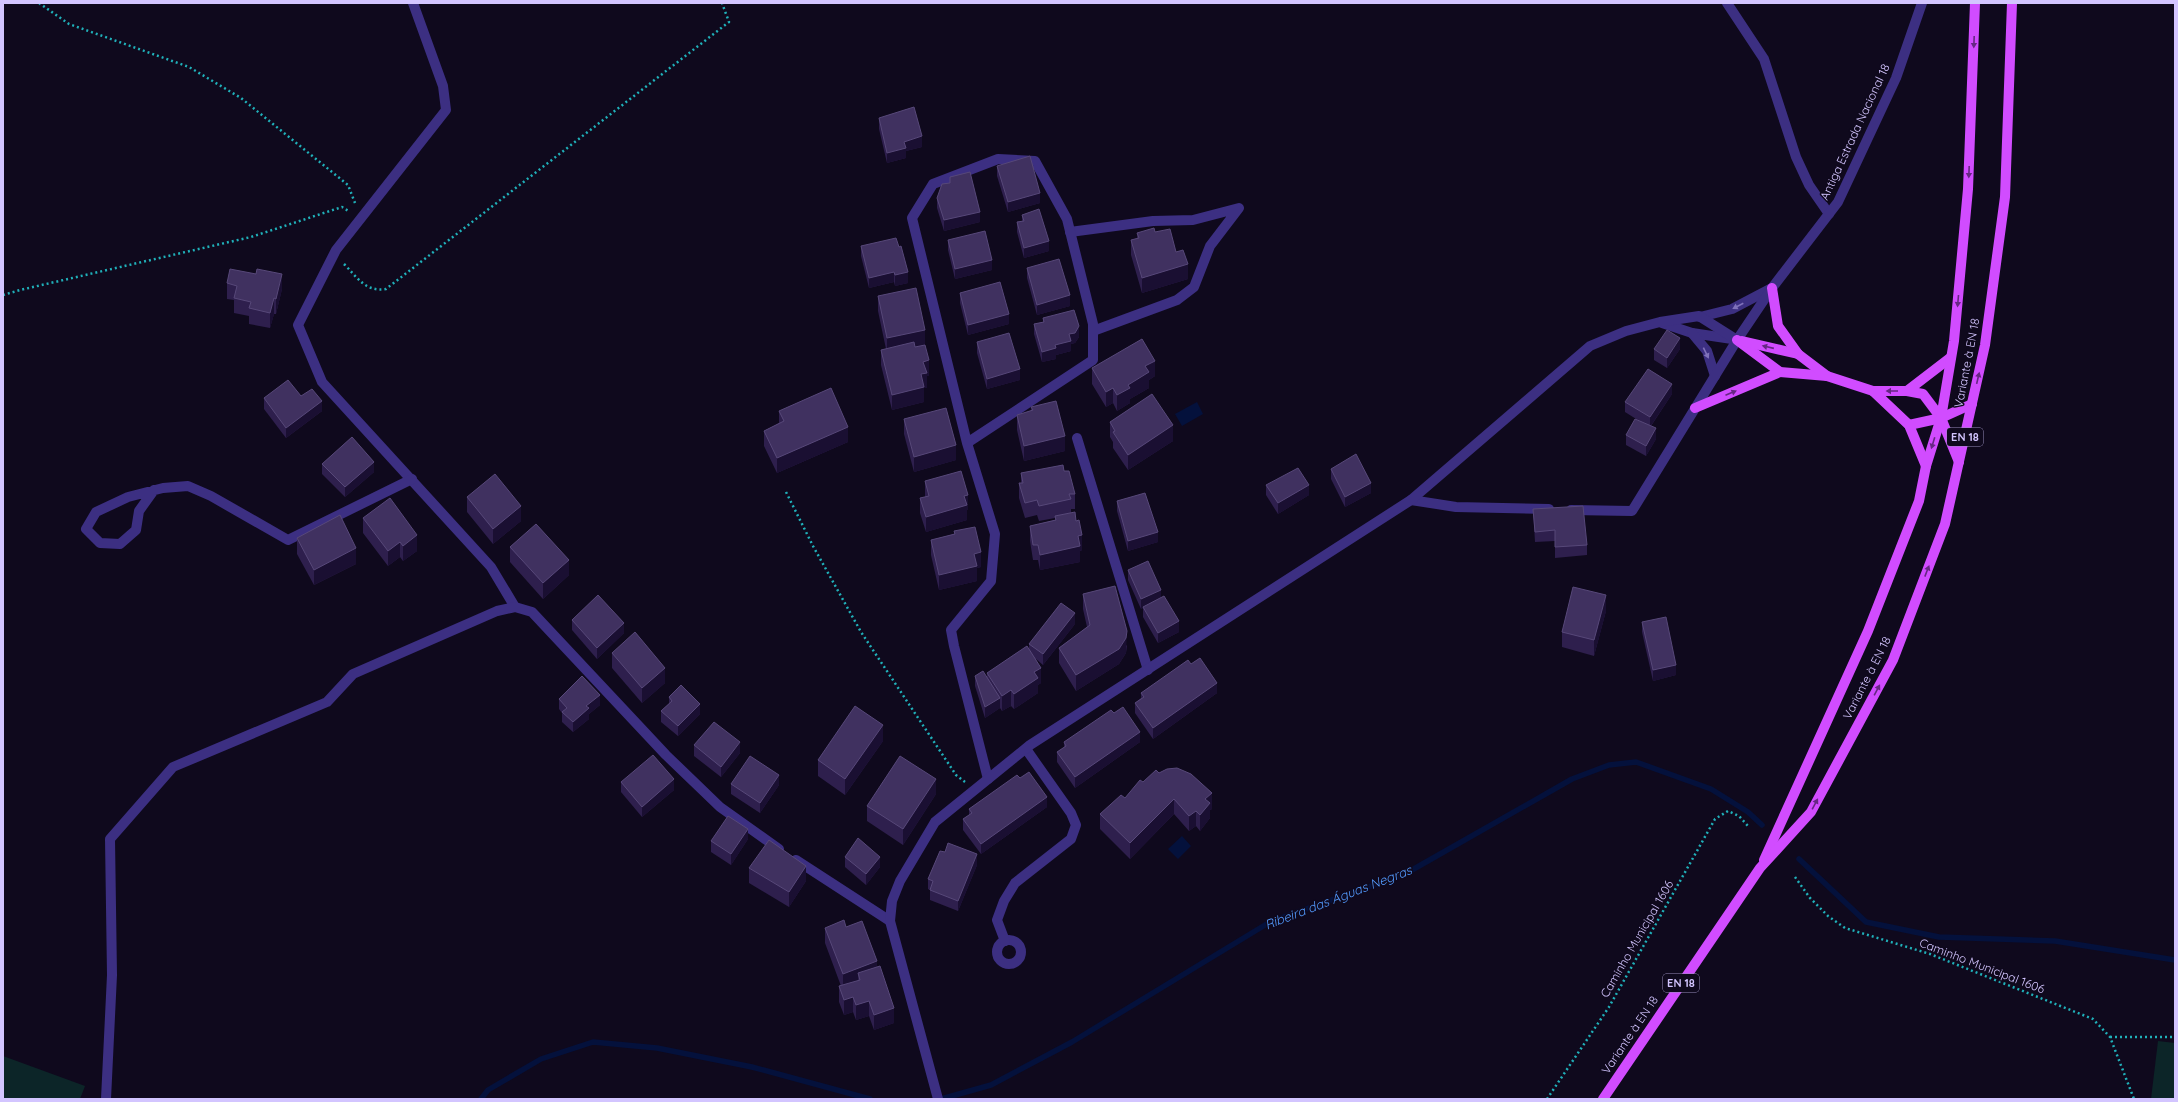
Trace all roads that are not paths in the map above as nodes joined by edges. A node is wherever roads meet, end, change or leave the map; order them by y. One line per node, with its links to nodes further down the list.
1 (413, 3): 29 (street)
2 (1727, 3): 6 (street)
3 (1922, 3): 6 (street, Antiga Estrada Nacional 18)
4 (1976, 3): 15 (main road, Variante à EN 18 / EN 18, one-way to 15)
5 (2012, 3): 21 (main road, Variante à EN 18 / EN 18, one-way to 5)
6 (1829, 214): 8 (street, Antiga Estrada Nacional 18)
7 (1070, 232): 11 (street); 11 (street); 26 (street)
8 (1772, 288): 9 (street, one-way to 9); 13 (street, Antiga Estrada Nacional 18); 14 (main road)
9 (1700, 317): 10 (street); 13 (street)
10 (1660, 322): 12 (street); 31 (street)
11 (1093, 331): 26 (street)
12 (1692, 332): 13 (street); 17 (street, one-way to 17)
13 (1737, 340): 14 (main road, one-way to 13); 16 (main road); 17 (street, Antiga Estrada Nacional 18)
14 (1798, 354): 18 (main road)
15 (1950, 358): 20 (main road); 23 (main road, Variante à EN 18 / EN 18)
16 (1780, 372): 18 (main road); 22 (main road, one-way to 16)
17 (1715, 376): 22 (street, Antiga Estrada Nacional 18)
18 (1827, 376): 19 (main road)
19 (1873, 391): 20 (main road, one-way to 19); 24 (main road)
20 (1907, 391): 23 (main road)
21 (1972, 404): 23 (main road); 27 (main road, Variante à EN 18 / EN 18)
22 (1695, 408): 31 (street, Antiga Estrada Nacional 18)
23 (1941, 418): 24 (main road); 27 (main road); 28 (main road, Variante à EN 18 / EN 18, one-way to 28)
24 (1909, 425): 28 (main road)
25 (1077, 438): 33 (street)
26 (967, 442): 35 (street)
27 (1959, 462): 36 (main road, Variante à EN 18 / EN 18, one-way to 27)
28 (1926, 466): 36 (main road, Variante à EN 18 / EN 18)
29 (412, 480): 30 (street); 32 (street)
30 (154, 490): 30 (street)
31 (1411, 500): 33 (street)
32 (515, 607): 37 (street); 39 (street)
33 (1148, 670): 34 (street)
34 (1026, 749): 35 (street); 38 (street)
35 (988, 779): 37 (street)
36 (1760, 868): 41 (main road, Variante à EN 18 / EN 18)
37 (890, 921): 40 (street)
38 (1005, 941)
39 (106, 1099)
40 (938, 1099)
41 (1603, 1099)

